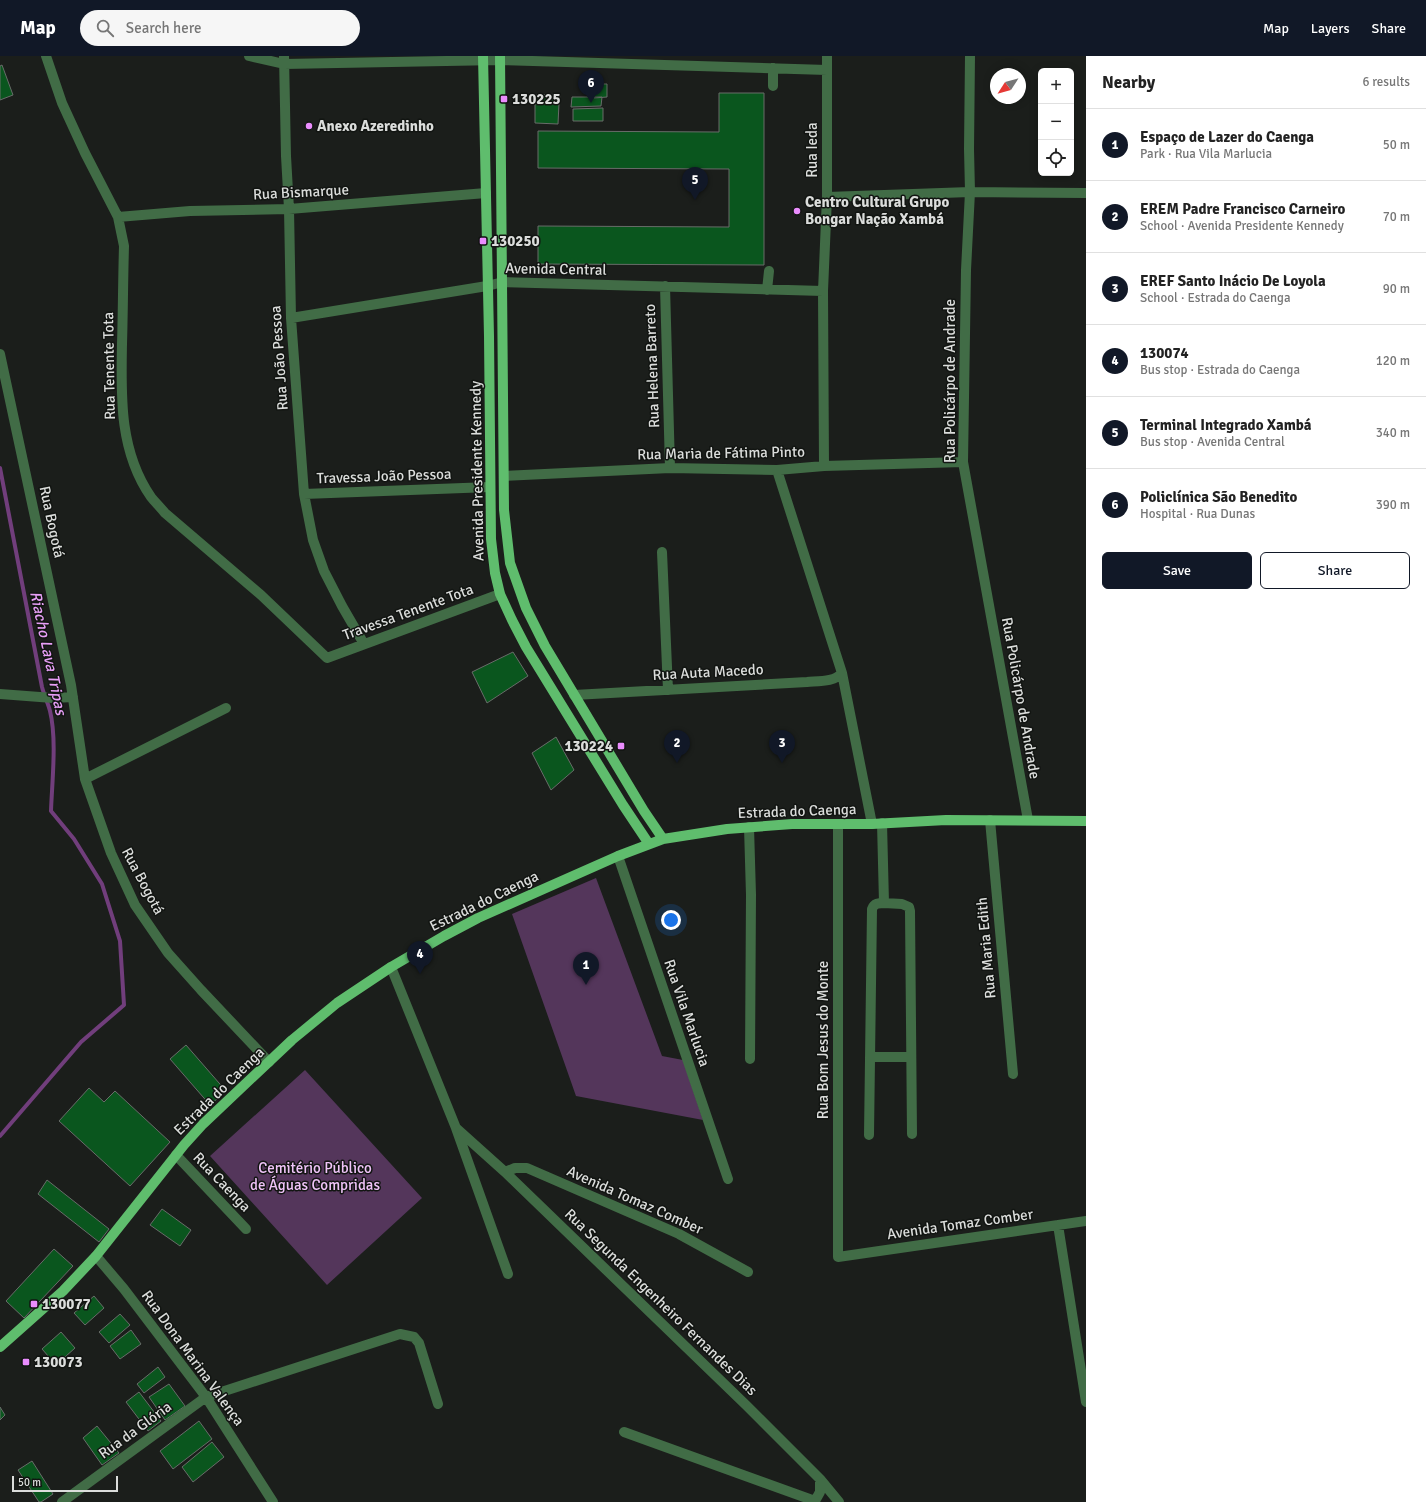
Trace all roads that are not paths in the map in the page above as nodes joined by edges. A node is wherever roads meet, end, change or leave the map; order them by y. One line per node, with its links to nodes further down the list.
1 (46, 56): 16 (street, Rua Tenente Tota)
2 (248, 56): 7 (street)
3 (827, 56): 9 (street, Rua Ieda)
4 (970, 56): 11 (street, Rua Policárpo de Andrade)
5 (483, 58): 6 (street); 7 (street); 12 (main road, Avenida Presidente Kennedy)
6 (500, 58): 8 (street); 18 (main road, Avenida Presidente Kennedy)
7 (284, 60): 15 (street, Rua João Pessoa)
8 (773, 68): 9 (street); 10 (street)
9 (826, 70): 14 (street, Rua Ieda)
10 (773, 86)
11 (970, 192): 13 (street); 14 (street); 25 (street, Rua Policárpo de Andrade)
12 (486, 193): 15 (street, Rua Bismarque); 19 (main road, Avenida Presidente Kennedy)
13 (1086, 193)
14 (827, 197): 22 (street, Rua Ieda)
15 (289, 209): 16 (street, Rua Bismarque); 23 (street, Rua João Pessoa)
16 (118, 217): 35 (street, Rua Tenente Tota)
17 (768, 271): 21 (street)
18 (503, 282): 19 (street, Avenida Central); 20 (street, Avenida Central); 29 (main road, Avenida Presidente Kennedy)
19 (487, 286): 23 (street, Avenida Central); 30 (main road, Avenida Presidente Kennedy)
20 (665, 286): 21 (street, Avenida Central); 27 (street, Rua Helena Barreto)
21 (767, 290): 22 (street, Avenida Central)
22 (823, 291): 26 (street, Rua Ieda)
23 (291, 318): 31 (street, Rua João Pessoa)
24 (0, 354): 40 (street, Rua Bogotá)
25 (963, 462): 26 (street, Rua Maria de Fátima Pinto); 44 (street, Rua Policárpo de Andrade)
26 (824, 466): 28 (street, Rua Maria de Fátima Pinto)
27 (670, 468): 28 (street, Rua Maria de Fátima Pinto); 29 (street, Rua Maria de Fátima Pinto)
28 (777, 470): 36 (street)
29 (504, 476): 39 (main road, Avenida Presidente Kennedy)
30 (490, 487): 31 (street, Travessa João Pessoa); 33 (main road, Avenida Presidente Kennedy)
31 (304, 494): 34 (street, Rua João Pessoa)
32 (662, 552): 37 (street)
33 (500, 594): 34 (street, Travessa Tenente Tota); 50 (main road, Avenida Presidente Kennedy)
34 (364, 644): 35 (street, Travessa Tenente Tota)
35 (326, 658)
36 (842, 673): 37 (street, Rua Auta Macedo); 46 (street)
37 (668, 690): 39 (street, Rua Auta Macedo)
38 (0, 694): 40 (street)
39 (574, 695): 49 (main road, Avenida Presidente Kennedy)
40 (73, 697): 42 (street, Rua Bogotá)
41 (226, 708): 42 (street)
42 (85, 779): 57 (street, Rua Bogotá)
43 (990, 820): 44 (main road, Estrada do Caenga); 46 (main road, Estrada do Caenga); 58 (street, Rua Maria Edith)
44 (1028, 820): 45 (main road, Estrada do Caenga)
45 (1086, 821)
46 (877, 823): 47 (main road, Estrada do Caenga); 52 (street)
47 (838, 824): 48 (main road, Estrada do Caenga); 69 (street, Rua Bom Jesus do Monte)
48 (749, 827): 49 (main road, Estrada do Caenga); 56 (street)
49 (663, 839): 50 (main road, Estrada do Caenga)
50 (649, 844): 51 (main road, Estrada do Caenga)
51 (618, 856): 53 (main road, Estrada do Caenga); 64 (street, Rua Vila Marlucia)
52 (884, 903): 54 (street); 55 (street)
53 (391, 967): 57 (main road, Estrada do Caenga); 59 (street, Rua Segunda Engenheiro Fernandes Dias)
54 (911, 1056): 55 (street); 60 (street)
55 (870, 1057): 61 (street)
56 (750, 1058)
57 (269, 1062): 62 (main road, Estrada do Caenga)
58 (1013, 1074)
59 (456, 1128): 63 (street, Rua Segunda Engenheiro Fernandes Dias); 71 (street, Rua Segunda Engenheiro Fernandes Dias)
60 (912, 1134)
61 (870, 1135)
62 (176, 1155): 67 (street, Rua Caenga); 68 (main road, Estrada do Caenga)
63 (506, 1172): 70 (street, Avenida Tomaz Comber); 78 (street, Rua Segunda Engenheiro Fernandes Dias)
64 (728, 1179)
65 (1086, 1221): 66 (street, Avenida Tomaz Comber)
66 (1058, 1225): 69 (street, Avenida Tomaz Comber); 73 (street)
67 (246, 1229)
68 (96, 1256): 72 (main road, Estrada do Caenga); 74 (street, Rua Dona Marina Valença)
69 (838, 1257)
70 (748, 1272)
71 (508, 1274)
72 (0, 1347)
73 (1082, 1352): 75 (street)
74 (206, 1397): 76 (street, Rua da Glória); 79 (street, Rua da Glória); 80 (street, Rua Dona Marina Valença)
75 (1086, 1402)
76 (438, 1404)
77 (624, 1432): 78 (street)
78 (820, 1479): 81 (street, Rua Segunda Engenheiro Fernandes Dias)
79 (62, 1502)
80 (273, 1502)
81 (839, 1502)

